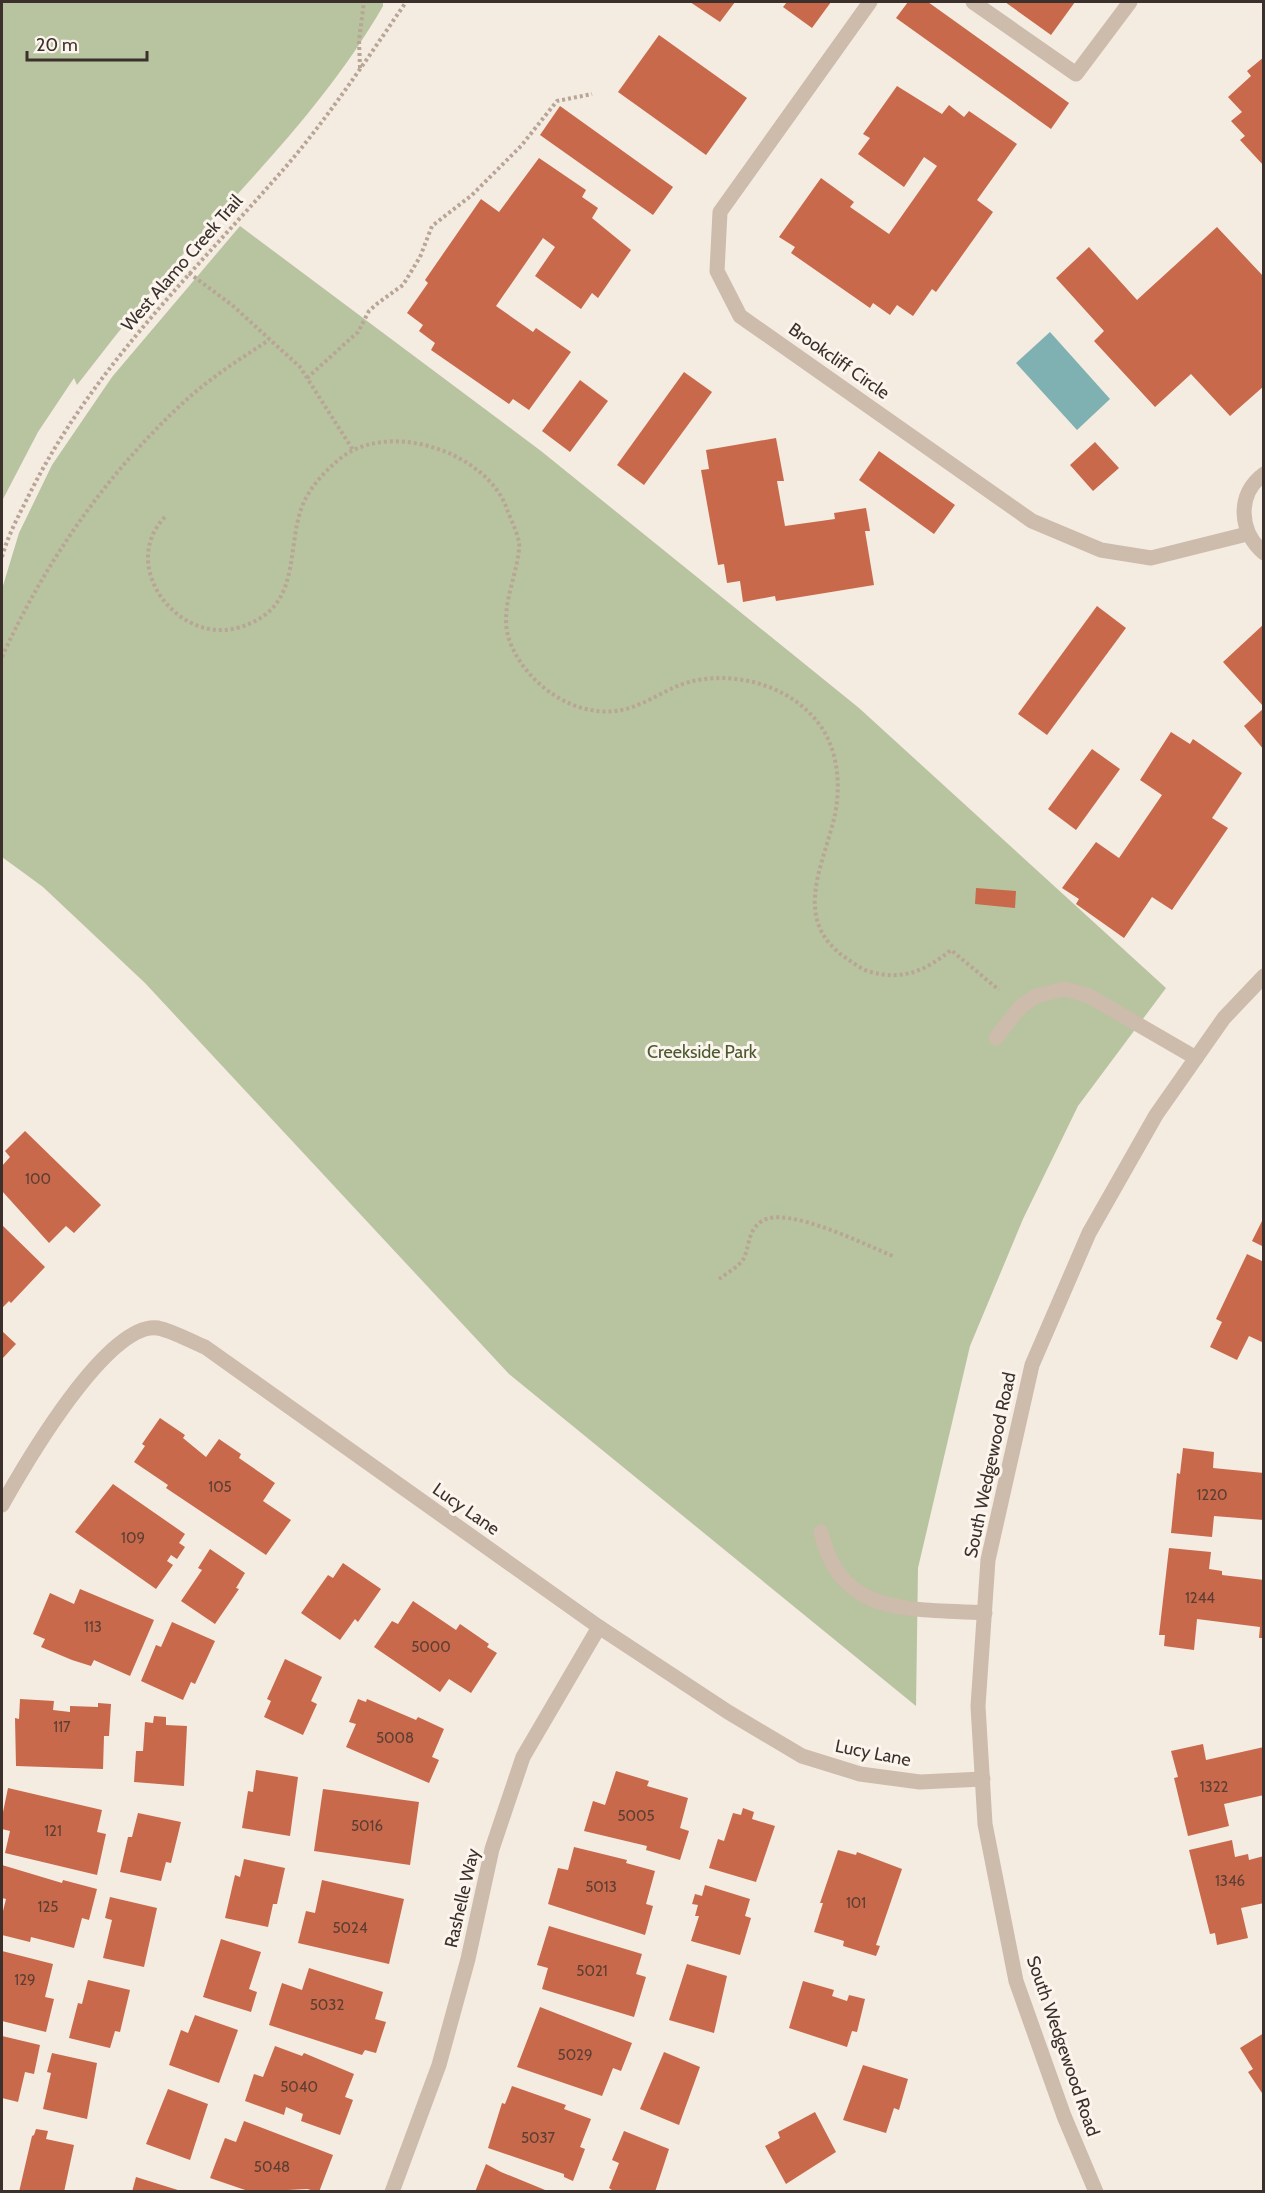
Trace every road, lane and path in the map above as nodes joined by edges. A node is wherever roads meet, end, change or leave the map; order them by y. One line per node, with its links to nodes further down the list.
1 (364, 2): 6 (path)
2 (406, 2): 6 (path, West Alamo Creek Trail)
3 (870, 2): 14 (street, Brookcliff Circle)
4 (973, 2): 5 (street)
5 (1130, 2)
6 (360, 69): 8 (path, West Alamo Creek Trail)
7 (592, 94): 10 (path)
8 (189, 273): 9 (path); 16 (path, West Alamo Creek Trail)
9 (269, 340): 10 (path); 17 (path)
10 (307, 378): 11 (path)
11 (353, 450): 13 (path); 19 (path)
12 (1263, 474): 14 (street)
13 (165, 517)
14 (1248, 534): 15 (street)
15 (1263, 554)
16 (2, 557)
17 (2, 657)
18 (1263, 975): 21 (street, South Wedgewood Road)
19 (1020, 1007): 20 (street); 21 (street)
20 (996, 1038)
21 (1196, 1058): 26 (street, South Wedgewood Road)
22 (895, 1257): 23 (path)
23 (719, 1279)
24 (2, 1505): 27 (street, Lucy Lane)
25 (821, 1532): 26 (street)
26 (985, 1613): 28 (street, South Wedgewood Road)
27 (599, 1627): 28 (street, Lucy Lane); 29 (street, Rashelle Way)
28 (983, 1779): 30 (street, South Wedgewood Road)
29 (392, 2192)
30 (1096, 2192)

